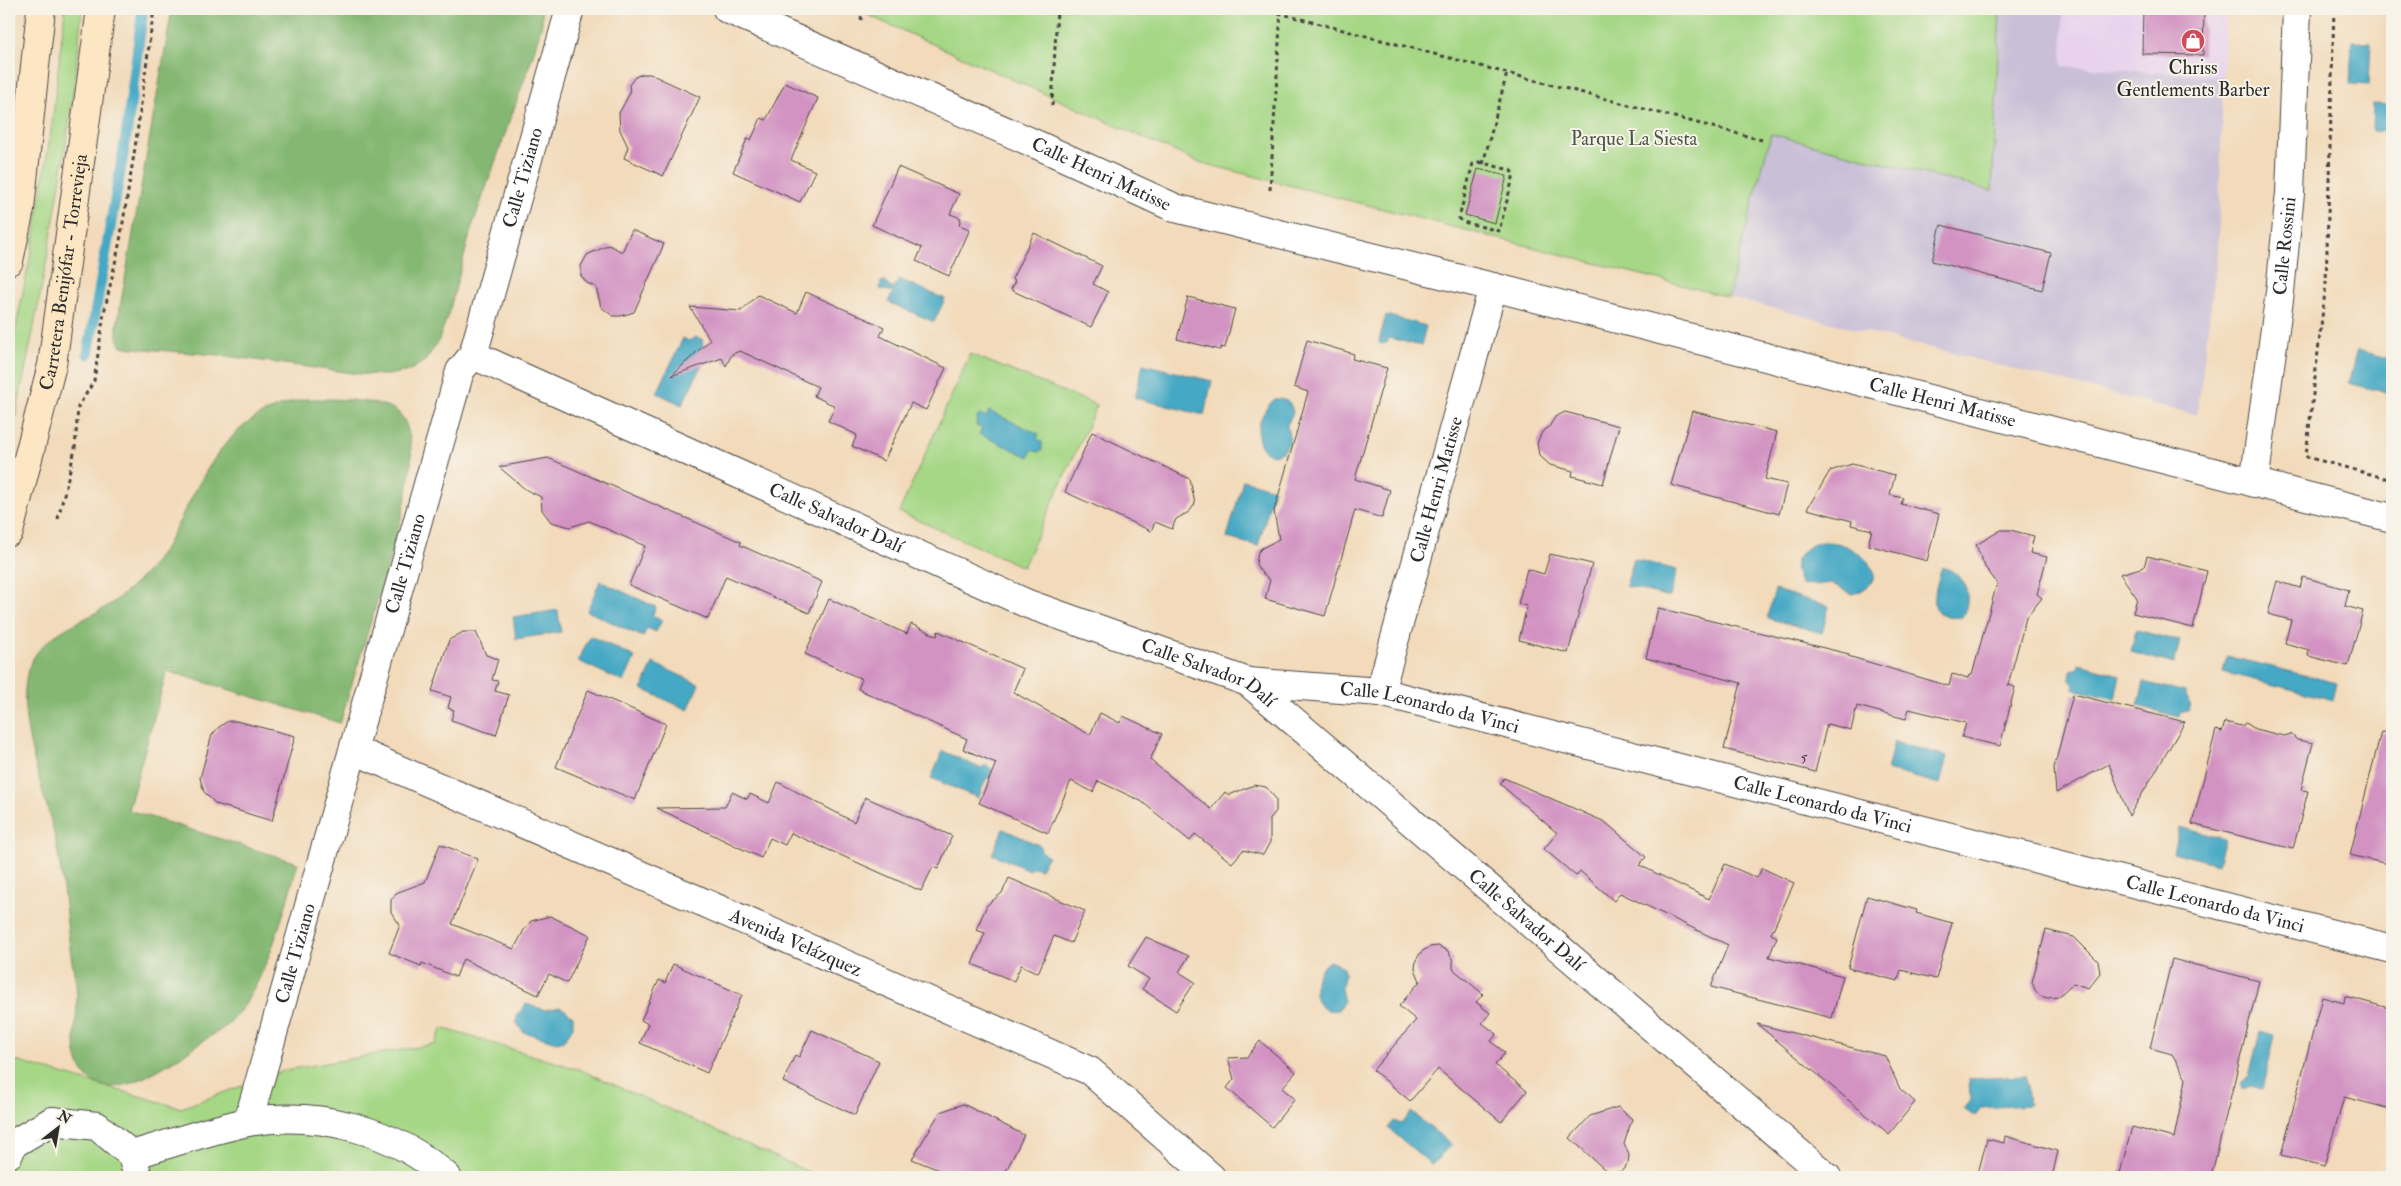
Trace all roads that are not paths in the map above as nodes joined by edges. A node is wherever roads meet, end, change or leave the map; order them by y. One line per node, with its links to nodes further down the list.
1 (41, 9): 6 (main road)
2 (100, 9): 11 (main road, Carretera Benijófar - Torrevieja)
3 (570, 9): 8 (street, Calle Tiziano)
4 (727, 9): 7 (street, Calle Henri Matisse)
5 (2297, 9): 9 (street, Calle Rossini)
6 (9, 260)
7 (1492, 287): 9 (street, Calle Henri Matisse); 13 (street, Calle Henri Matisse)
8 (473, 356): 12 (street, Calle Salvador Dalí); 14 (street, Calle Tiziano)
9 (2254, 482): 10 (street, Calle Henri Matisse)
10 (2392, 518)
11 (9, 532)
12 (1248, 682): 13 (street, Calle Leonardo da Vinci); 21 (street, Calle Salvador Dalí)
13 (1380, 692): 15 (street, Calle Leonardo da Vinci)
14 (354, 750): 16 (street, Calle Tiziano); 20 (street, Avenida Velázquez)
15 (2392, 949)
16 (248, 1122): 18 (street); 19 (street)
17 (9, 1154): 18 (street)
18 (135, 1166)
19 (447, 1177)
20 (1212, 1177)
21 (1827, 1177)

